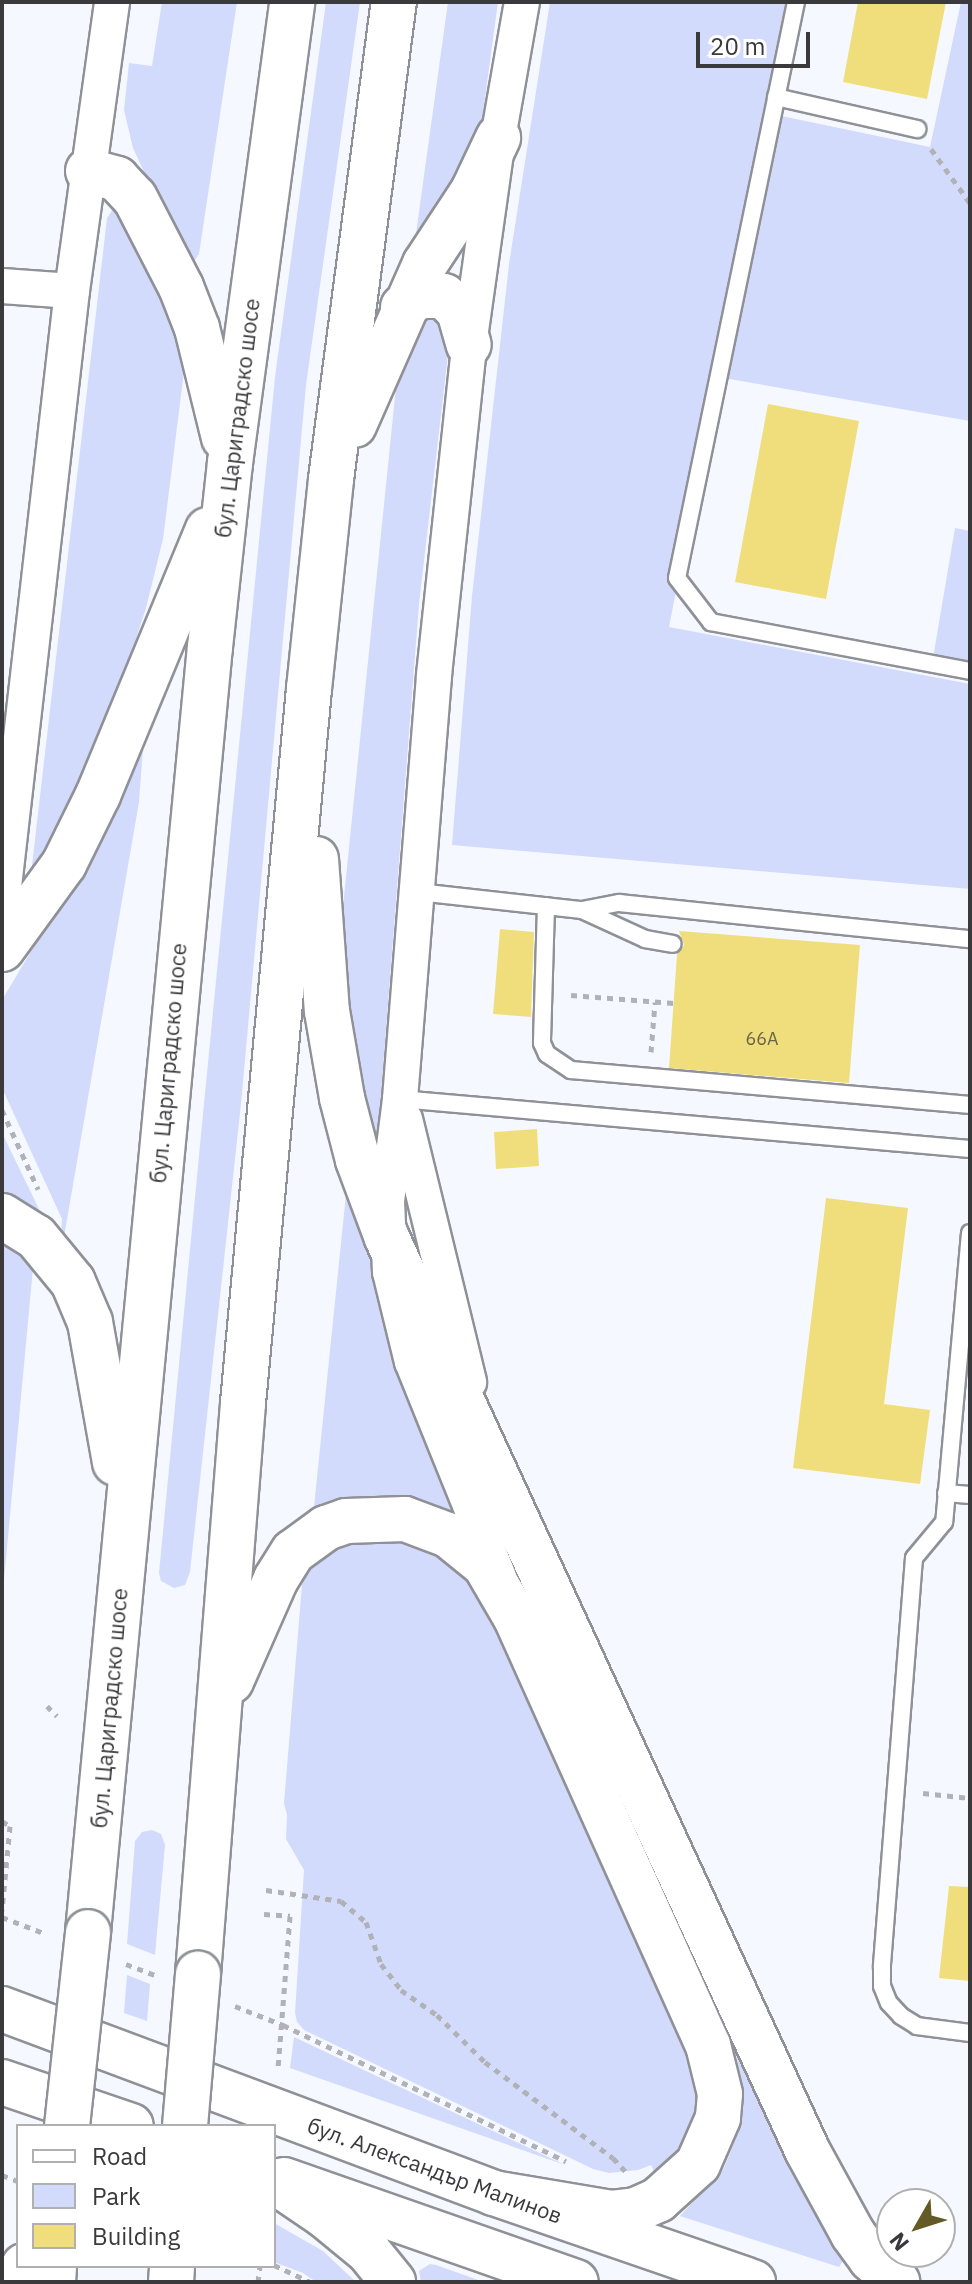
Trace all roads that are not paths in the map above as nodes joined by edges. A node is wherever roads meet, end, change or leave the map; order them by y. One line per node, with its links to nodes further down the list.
1 (112, 2): 9 (street)
2 (292, 2): 14 (main road, бул. Цариградско шосе)
3 (394, 2): 15 (main road)
4 (522, 2): 8 (street)
5 (796, 2): 6 (lane)
6 (776, 97): 7 (lane); 16 (lane)
7 (917, 129)
8 (498, 138): 12 (main road); 13 (street)
9 (88, 171): 11 (street); 14 (main road)
10 (2, 286): 11 (street)
11 (72, 291): 19 (street)
12 (403, 307): 13 (main road); 15 (main road)
13 (469, 345): 18 (street)
14 (228, 473): 24 (main road); 34 (main road, бул. Цариградско шосе)
15 (331, 479): 17 (main road)
16 (970, 671)
17 (309, 689): 30 (main road); 36 (main road)
18 (418, 892): 20 (lane); 25 (street)
19 (2, 899)
20 (546, 906): 21 (lane); 26 (lane)
21 (582, 910): 22 (lane); 23 (lane)
22 (970, 939)
23 (673, 944)
24 (2, 949)
25 (400, 1099): 27 (lane); 30 (street); 31 (street)
26 (970, 1105)
27 (970, 1149)
28 (2, 1216): 34 (main road)
29 (970, 1233): 32 (lane)
30 (387, 1238): 31 (main road); 35 (street)
31 (497, 1484): 49 (main road)
32 (946, 1493): 33 (lane); 38 (lane)
33 (970, 1495)
34 (126, 1525): 40 (main road, бул. Цариградско шосе, bridge)
35 (516, 1618): 36 (main road); 45 (main road)
36 (216, 1717): 42 (main road, bridge)
37 (2, 2009): 45 (main road, бул. Александър Малинов)
38 (970, 2033)
39 (2, 2082): 41 (main road)
40 (67, 2124)
41 (125, 2124)
42 (185, 2124)
43 (276, 2180): 46 (main road)
44 (276, 2180): 47 (main road)
45 (494, 2193): 48 (main road, бул. Александър Малинов)
46 (393, 2282)
47 (576, 2282)
48 (753, 2282)
49 (897, 2282)

